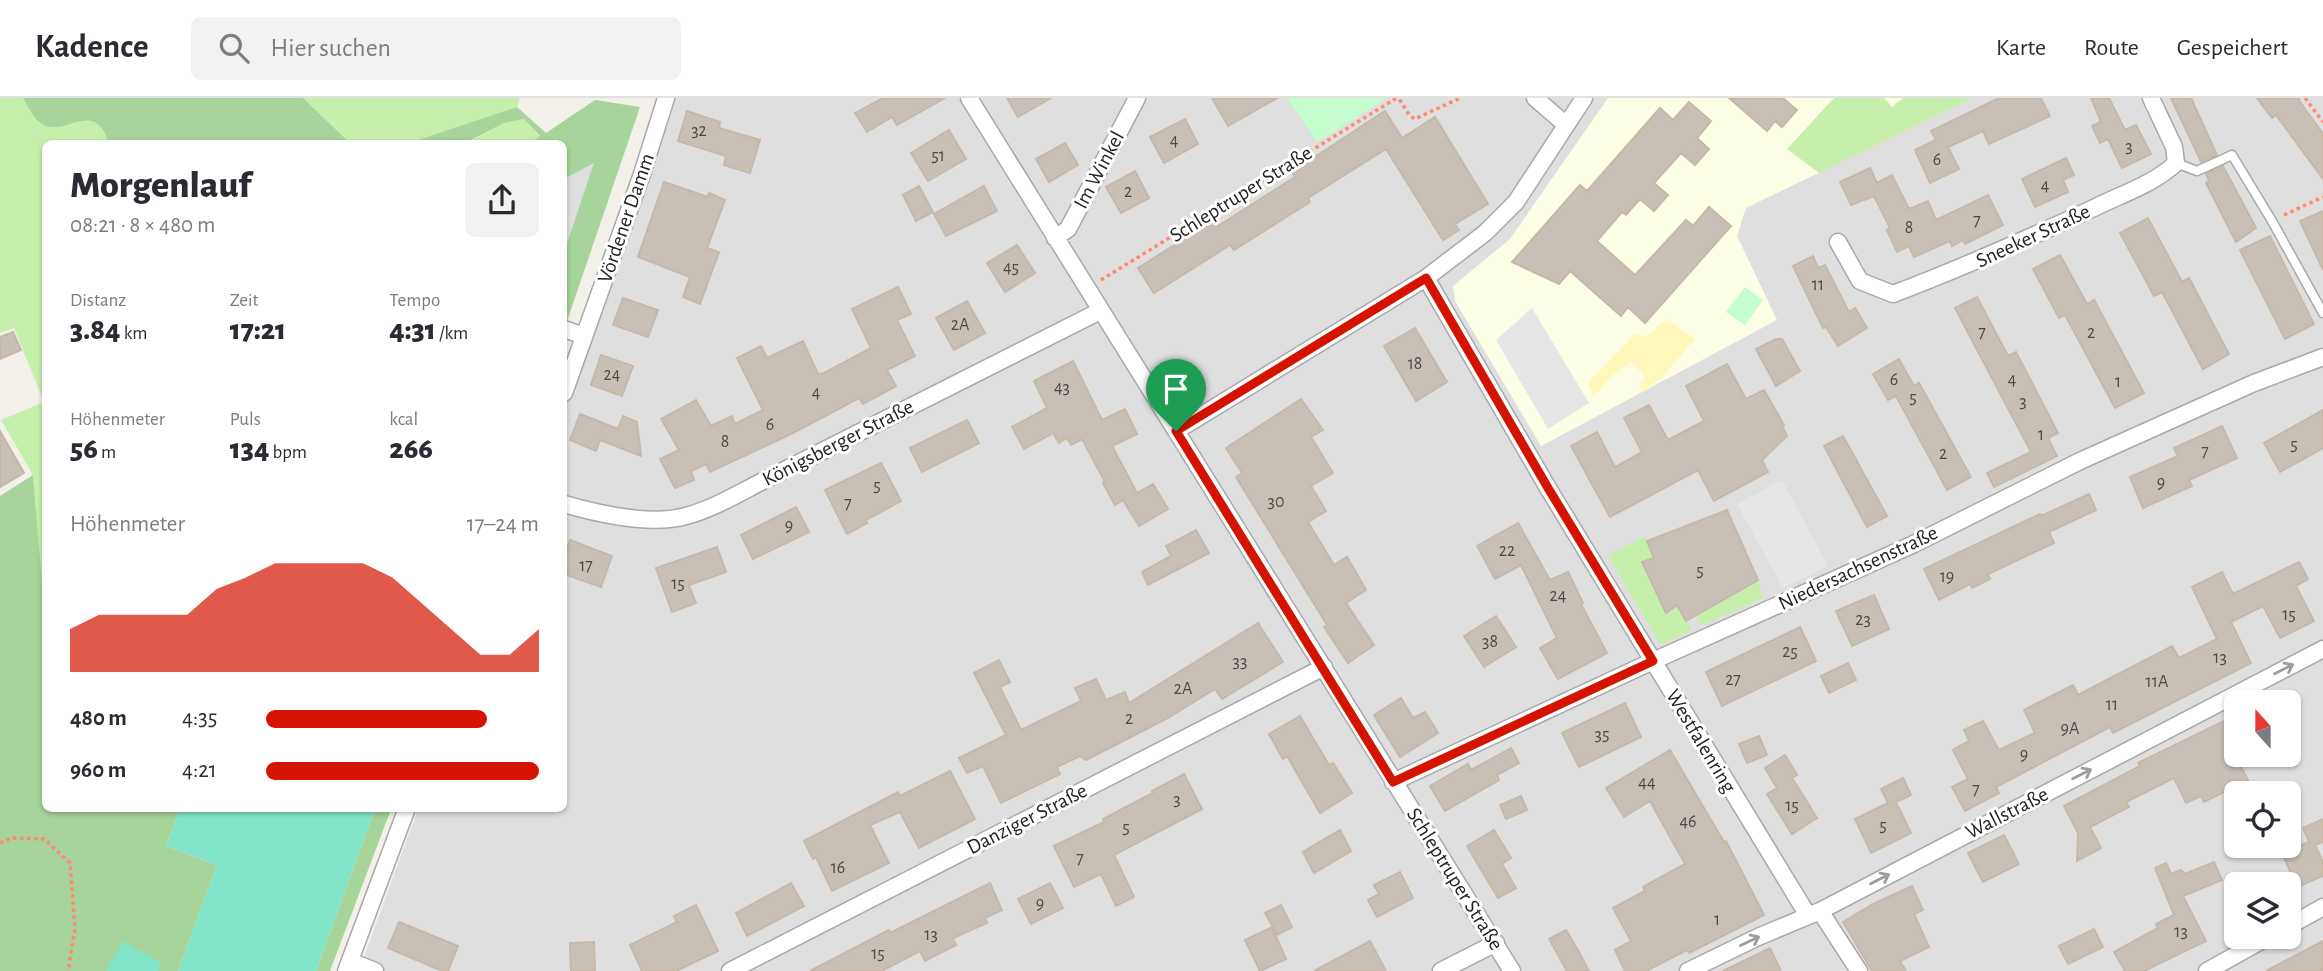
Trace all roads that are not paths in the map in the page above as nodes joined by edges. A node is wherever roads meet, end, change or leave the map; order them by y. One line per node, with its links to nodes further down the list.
1 (666, 98): 15 (street, Vördener Damm)
2 (969, 98): 9 (street, Schleptruper Straße)
3 (1137, 98): 9 (street, Im Winkel)
4 (1535, 98): 7 (street)
5 (1584, 98): 7 (street)
6 (2151, 98): 8 (street)
7 (1565, 124): 11 (street)
8 (2176, 163): 10 (street, Sneeker Straße); 13 (lane)
9 (1055, 238): 12 (street, Schleptruper Straße)
10 (1838, 242)
11 (1426, 278): 18 (street); 21 (street, Westfalenring)
12 (1100, 311): 18 (street, Schleptruper Straße); 19 (street, Königsberger Straße)
13 (2323, 313)
14 (567, 330): 15 (street)
15 (584, 337): 17 (street, Vördener Damm)
16 (2323, 357): 21 (street, Niedersachsenstraße)
17 (567, 385)
18 (1176, 431): 22 (street, Schleptruper Straße)
19 (567, 506)
20 (2323, 649): 26 (street, Wallstraße, one-way to 20)
21 (1653, 661): 23 (street, Niedersachsenstraße); 26 (street, Westfalenring)
22 (1324, 667): 23 (street, Schleptruper Straße); 32 (street, Danziger Straße)
23 (1393, 782): 28 (street, Schleptruper Straße)
24 (406, 812): 30 (street)
25 (2323, 907): 27 (street)
26 (1813, 913): 35 (street, Wallstraße, one-way to 26); 36 (street, Westfalenring)
27 (2301, 919)
28 (1496, 943): 33 (street); 34 (street, Schleptruper Straße)
29 (2247, 949): 37 (street)
30 (348, 966): 31 (street)
31 (375, 971)
32 (730, 971)
33 (1441, 971)
34 (1512, 971)
35 (1688, 971)
36 (1859, 971)
37 (2207, 971)

